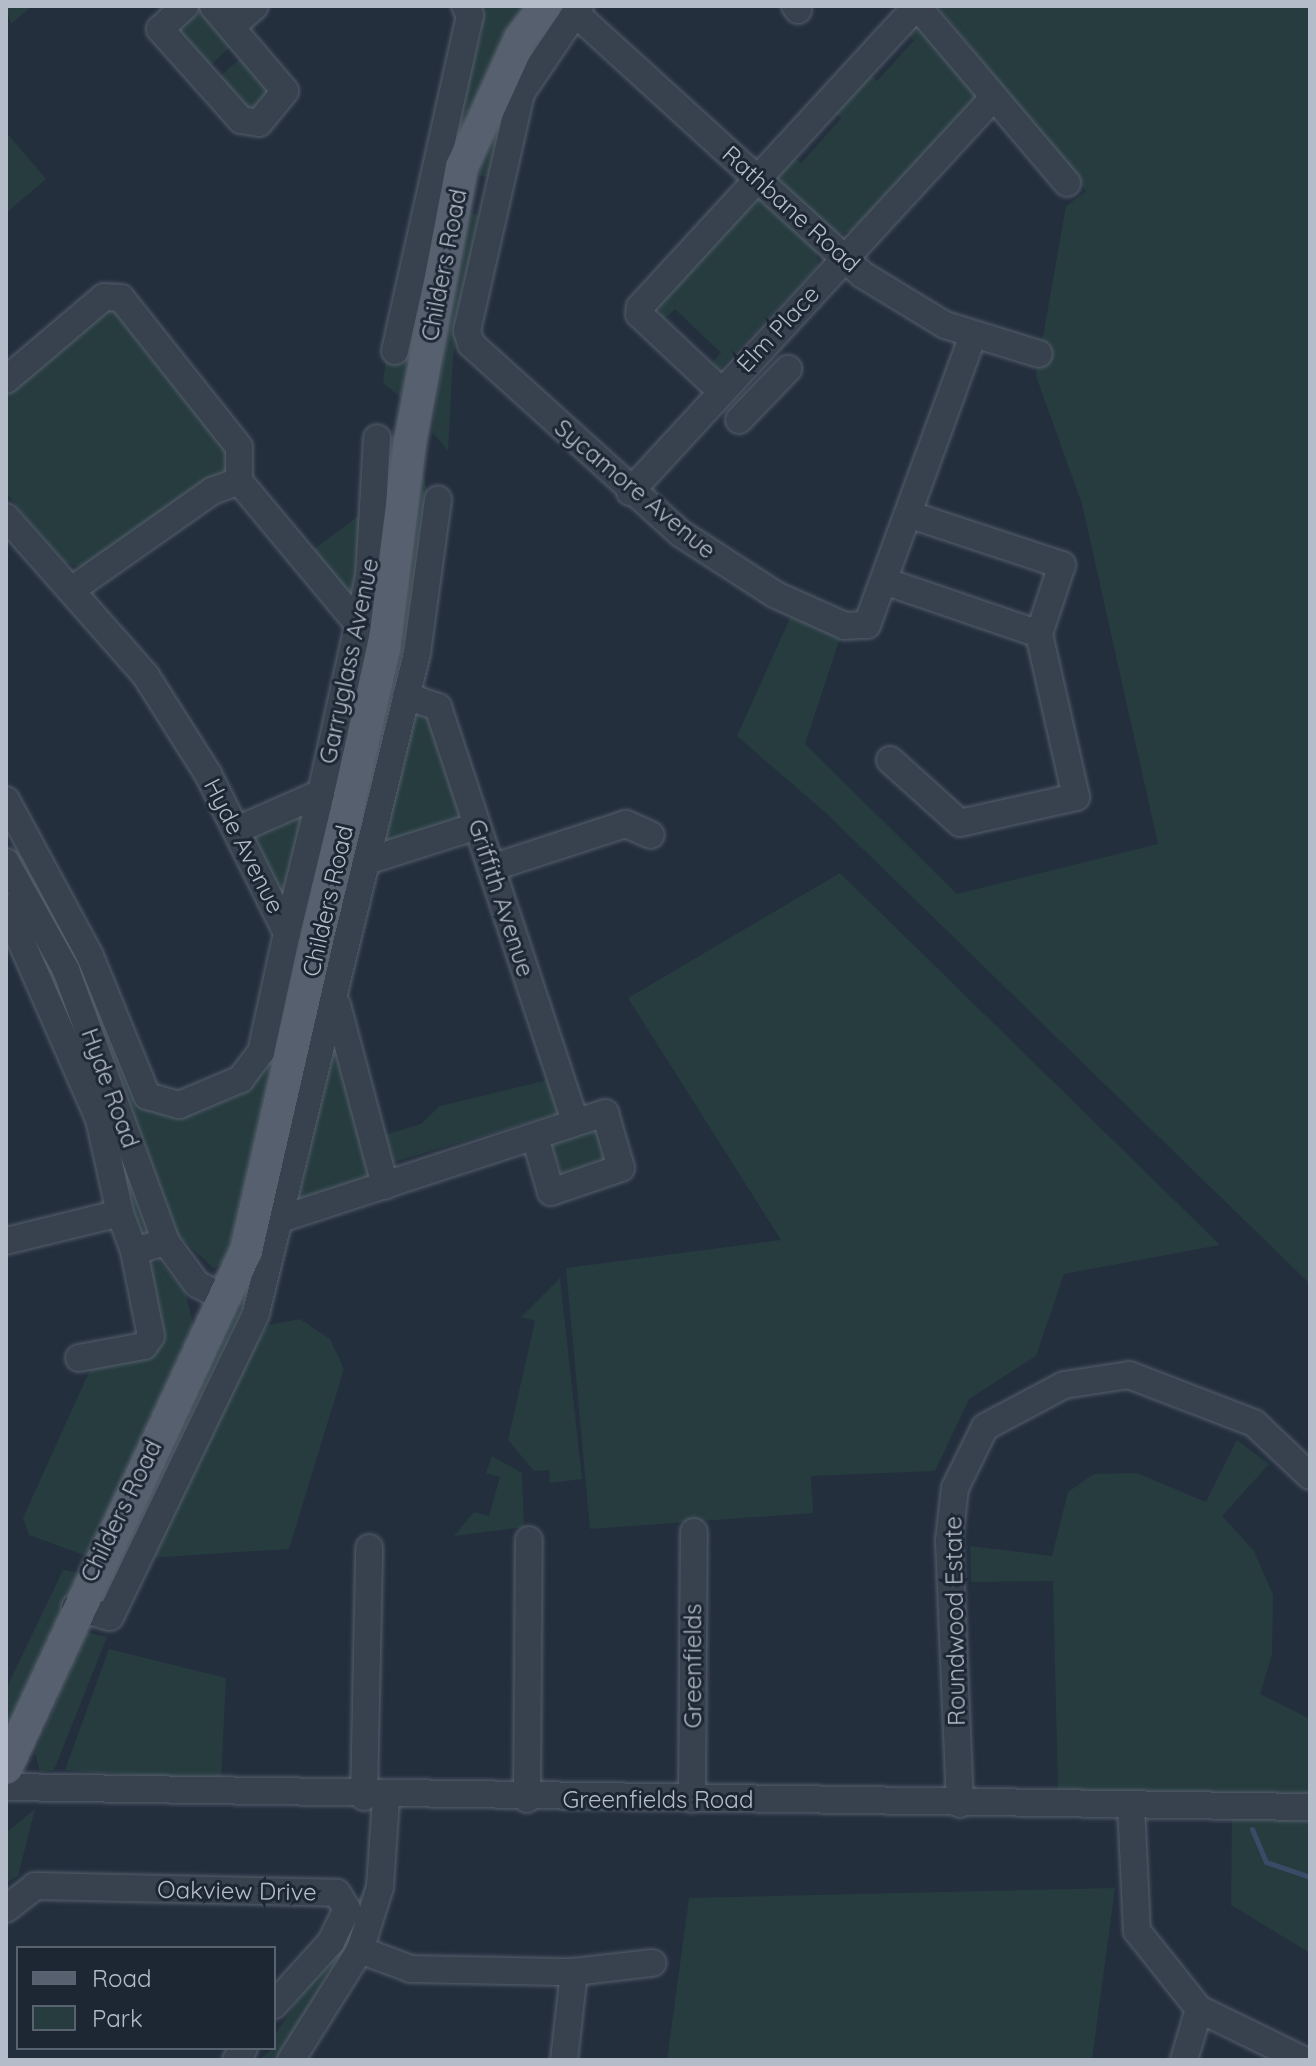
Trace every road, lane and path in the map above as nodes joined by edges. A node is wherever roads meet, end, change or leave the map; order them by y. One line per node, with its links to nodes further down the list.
1 (185, 6): 7 (street)
2 (213, 6): 7 (street)
3 (255, 6): 7 (street)
4 (465, 6): 15 (street)
5 (917, 6): 8 (street); 9 (street)
6 (567, 8): 9 (street, Rathbane Road); 11 (main road, Childers Road); 12 (street, Sycamore Avenue)
7 (232, 26)
8 (993, 98): 10 (street); 13 (street, Elm Place)
9 (757, 180): 13 (street, Rathbane Road); 20 (street)
10 (1067, 183)
11 (457, 192): 12 (street); 33 (main road, Childers Road)
12 (494, 199): 25 (street, Sycamore Avenue)
13 (843, 259): 14 (street, Rathbane Road); 18 (street, Elm Place)
14 (973, 336): 16 (street, Rathbane Road); 27 (street, Sycamore Avenue)
15 (395, 351)
16 (1039, 354)
17 (788, 369): 21 (street)
18 (740, 370): 20 (street, Elm Place); 21 (street)
19 (6, 380): 24 (street)
20 (721, 391): 25 (street, Elm Place)
21 (765, 393): 22 (street)
22 (739, 420)
23 (377, 438): 31 (street, Garryglass Avenue)
24 (239, 481): 30 (street); 31 (street)
25 (630, 492): 29 (street, Sycamore Avenue)
26 (438, 499): 34 (street)
27 (911, 515): 29 (street, Sycamore Avenue); 32 (street)
28 (6, 517): 30 (street, Hyde Avenue)
29 (887, 582): 32 (street)
30 (73, 589): 40 (street, Hyde Avenue)
31 (358, 624): 37 (street, Garryglass Avenue)
32 (1039, 634): 36 (street)
33 (384, 648): 34 (street); 52 (main road, Childers Road)
34 (417, 653): 35 (street)
35 (406, 696): 39 (street, Griffith Avenue); 42 (street)
36 (890, 760)
37 (321, 793): 40 (street, Garryglass Avenue); 46 (street)
38 (6, 800): 47 (street, Hyde Avenue)
39 (477, 826): 42 (street); 44 (street, Griffith Avenue)
40 (237, 830): 46 (street, Hyde Avenue)
41 (651, 835): 44 (street)
42 (367, 861): 49 (street)
43 (6, 862): 48 (street, Hyde Road)
44 (491, 868): 50 (street, Griffith Avenue)
45 (6, 907): 48 (street)
46 (287, 933): 47 (street, Hyde Avenue)
47 (90, 956): 48 (street)
48 (55, 976): 53 (street, Hyde Road); 55 (street)
49 (335, 998): 52 (street); 54 (street)
50 (575, 1121): 51 (street); 51 (street)
51 (535, 1137): 54 (street)
52 (282, 1160): 56 (street); 60 (main road, Childers Road)
53 (146, 1185): 55 (street); 58 (street, Hyde Road)
54 (385, 1186): 56 (street)
55 (118, 1205): 57 (street); 59 (street)
56 (284, 1218): 66 (street)
57 (6, 1241)
58 (166, 1242): 59 (street); 60 (street, Hyde Road)
59 (134, 1251): 61 (street)
60 (226, 1299): 66 (main road, Childers Road)
61 (79, 1358)
62 (1310, 1476): 72 (street, Roundwood Estate)
63 (694, 1532): 71 (street, Greenfields)
64 (529, 1540): 70 (street)
65 (369, 1548): 69 (street)
66 (75, 1607): 67 (main road, Childers Road)
67 (6, 1768)
68 (6, 1787): 69 (street, Greenfields Road)
69 (375, 1797): 70 (street, Greenfields Road); 76 (street)
70 (527, 1799): 71 (street, Greenfields Road)
71 (692, 1799): 72 (street, Greenfields Road)
72 (960, 1804): 73 (street, Greenfields Road)
73 (1131, 1805): 74 (street, Greenfields Road); 80 (street)
74 (1310, 1807)
75 (6, 1909): 79 (street, Oakview Drive)
76 (360, 1950): 78 (street); 81 (street)
77 (652, 1963): 78 (street)
78 (574, 1972): 82 (street)
79 (276, 2003)
80 (1199, 2009): 83 (street); 84 (street)
81 (291, 2060)
82 (564, 2060)
83 (1184, 2060)
84 (1303, 2060)

